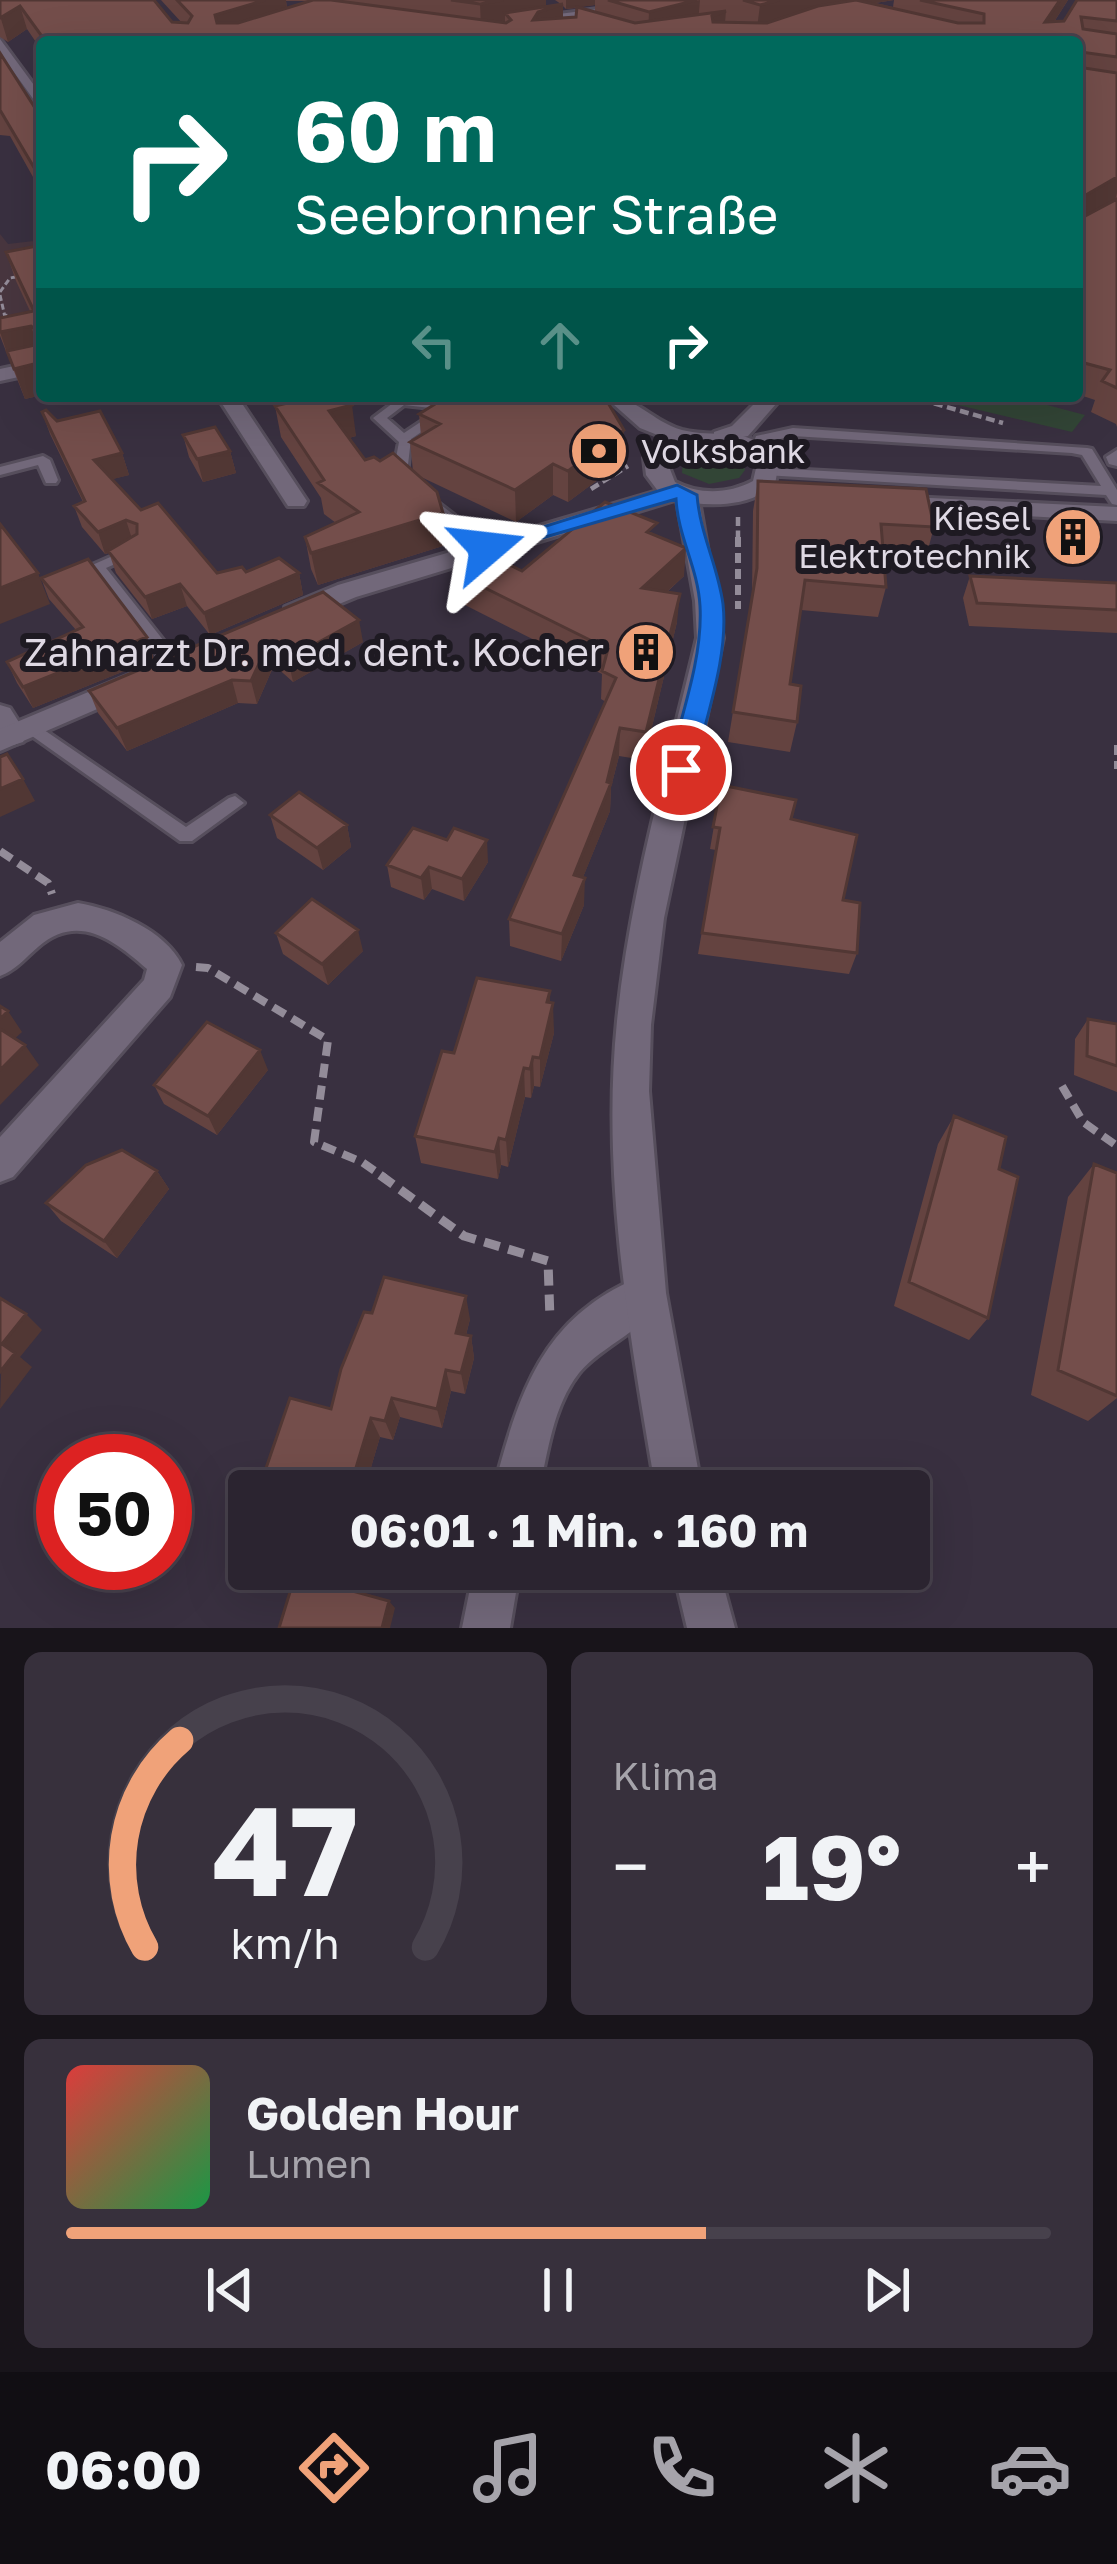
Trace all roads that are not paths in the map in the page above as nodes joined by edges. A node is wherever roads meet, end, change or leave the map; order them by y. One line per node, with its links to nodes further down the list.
1 (557, 15): 2 (street)
2 (578, 23)
3 (0, 43): 5 (street)
4 (36, 74): 5 (street)
5 (22, 76): 6 (street); 7 (street)
6 (0, 80)
7 (36, 98)
8 (36, 367): 9 (street)
9 (0, 375)
10 (231, 402): 25 (street)
11 (400, 402): 17 (lane)
12 (410, 402): 17 (lane)
13 (628, 402): 15 (street)
14 (770, 402): 18 (street)
15 (653, 413): 16 (street); 19 (street)
16 (684, 438): 18 (street); 19 (street)
17 (403, 439): 28 (lane)
18 (746, 447): 24 (street); 26 (street); 27 (lane); 27 (lane)
19 (661, 450): 22 (street)
20 (0, 471): 21 (lane)
21 (51, 481)
22 (674, 488): 23 (street); 28 (street); 30 (street)
23 (719, 500): 26 (street); 30 (street)
24 (829, 500): 26 (street); 27 (street)
25 (296, 501)
26 (749, 501)
27 (1115, 502)
28 (487, 548): 31 (street)
29 (135, 550): 32 (lane)
30 (703, 561): 37 (street)
31 (269, 623)
32 (182, 660): 33 (street)
33 (11, 729): 34 (lane)
34 (235, 802)
35 (0, 962): 36 (street)
36 (0, 1164)
37 (642, 1296): 38 (street); 39 (street)
38 (521, 1470)
39 (675, 1470)
40 (493, 1590): 42 (street)
41 (701, 1590): 43 (street)
42 (485, 1628)
43 (711, 1628)

